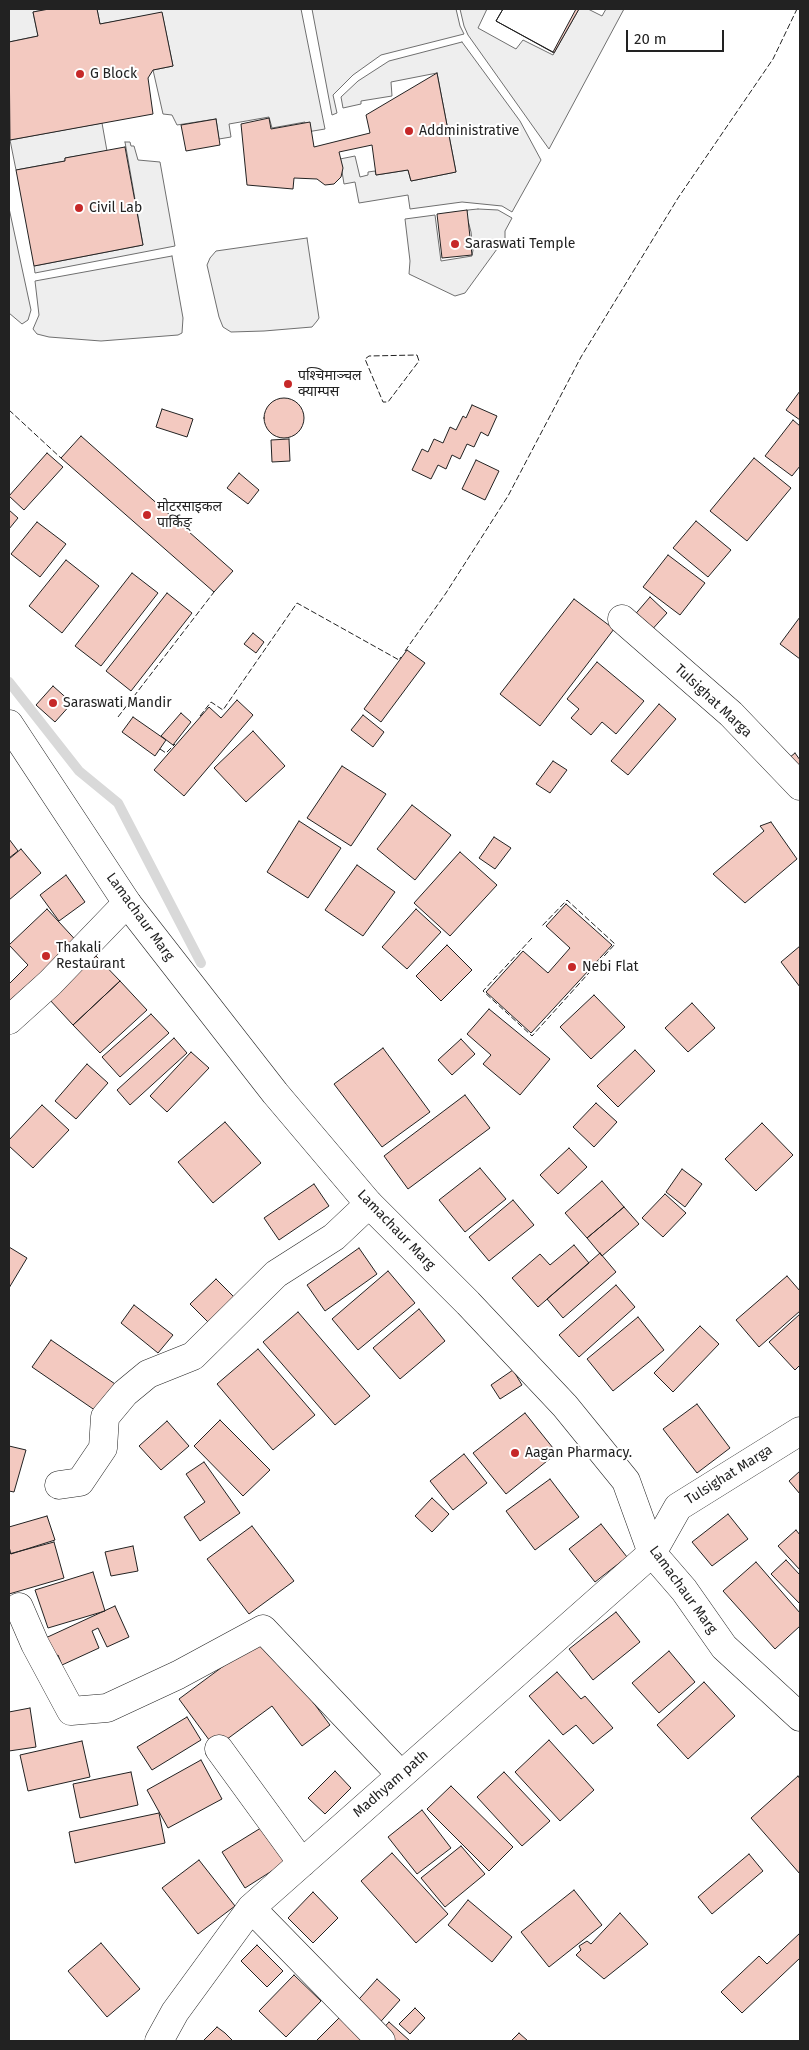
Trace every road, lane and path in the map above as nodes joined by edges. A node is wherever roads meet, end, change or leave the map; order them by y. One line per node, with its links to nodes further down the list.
1 (622, 619): 3 (street, Tulsighat Marga)
2 (9, 724): 4 (street, Lamachaur Marg)
3 (800, 786)
4 (126, 903): 5 (street); 6 (street, Lamachaur Marg)
5 (9, 1020)
6 (369, 1204): 8 (street); 9 (street, Lamachaur Marg)
7 (800, 1431): 9 (street, Tulsighat Marga)
8 (59, 1485)
9 (652, 1553): 11 (street, Lamachaur Marg); 13 (street, Madhyam path)
10 (19, 1607): 13 (street)
11 (800, 1717)
12 (219, 1749): 14 (street)
13 (401, 1775): 14 (street, Madhyam path)
14 (302, 1863): 15 (street, Madhyam path)
15 (252, 1908): 16 (street, Madhyam path); 17 (street)
16 (159, 2041)
17 (381, 2041)

